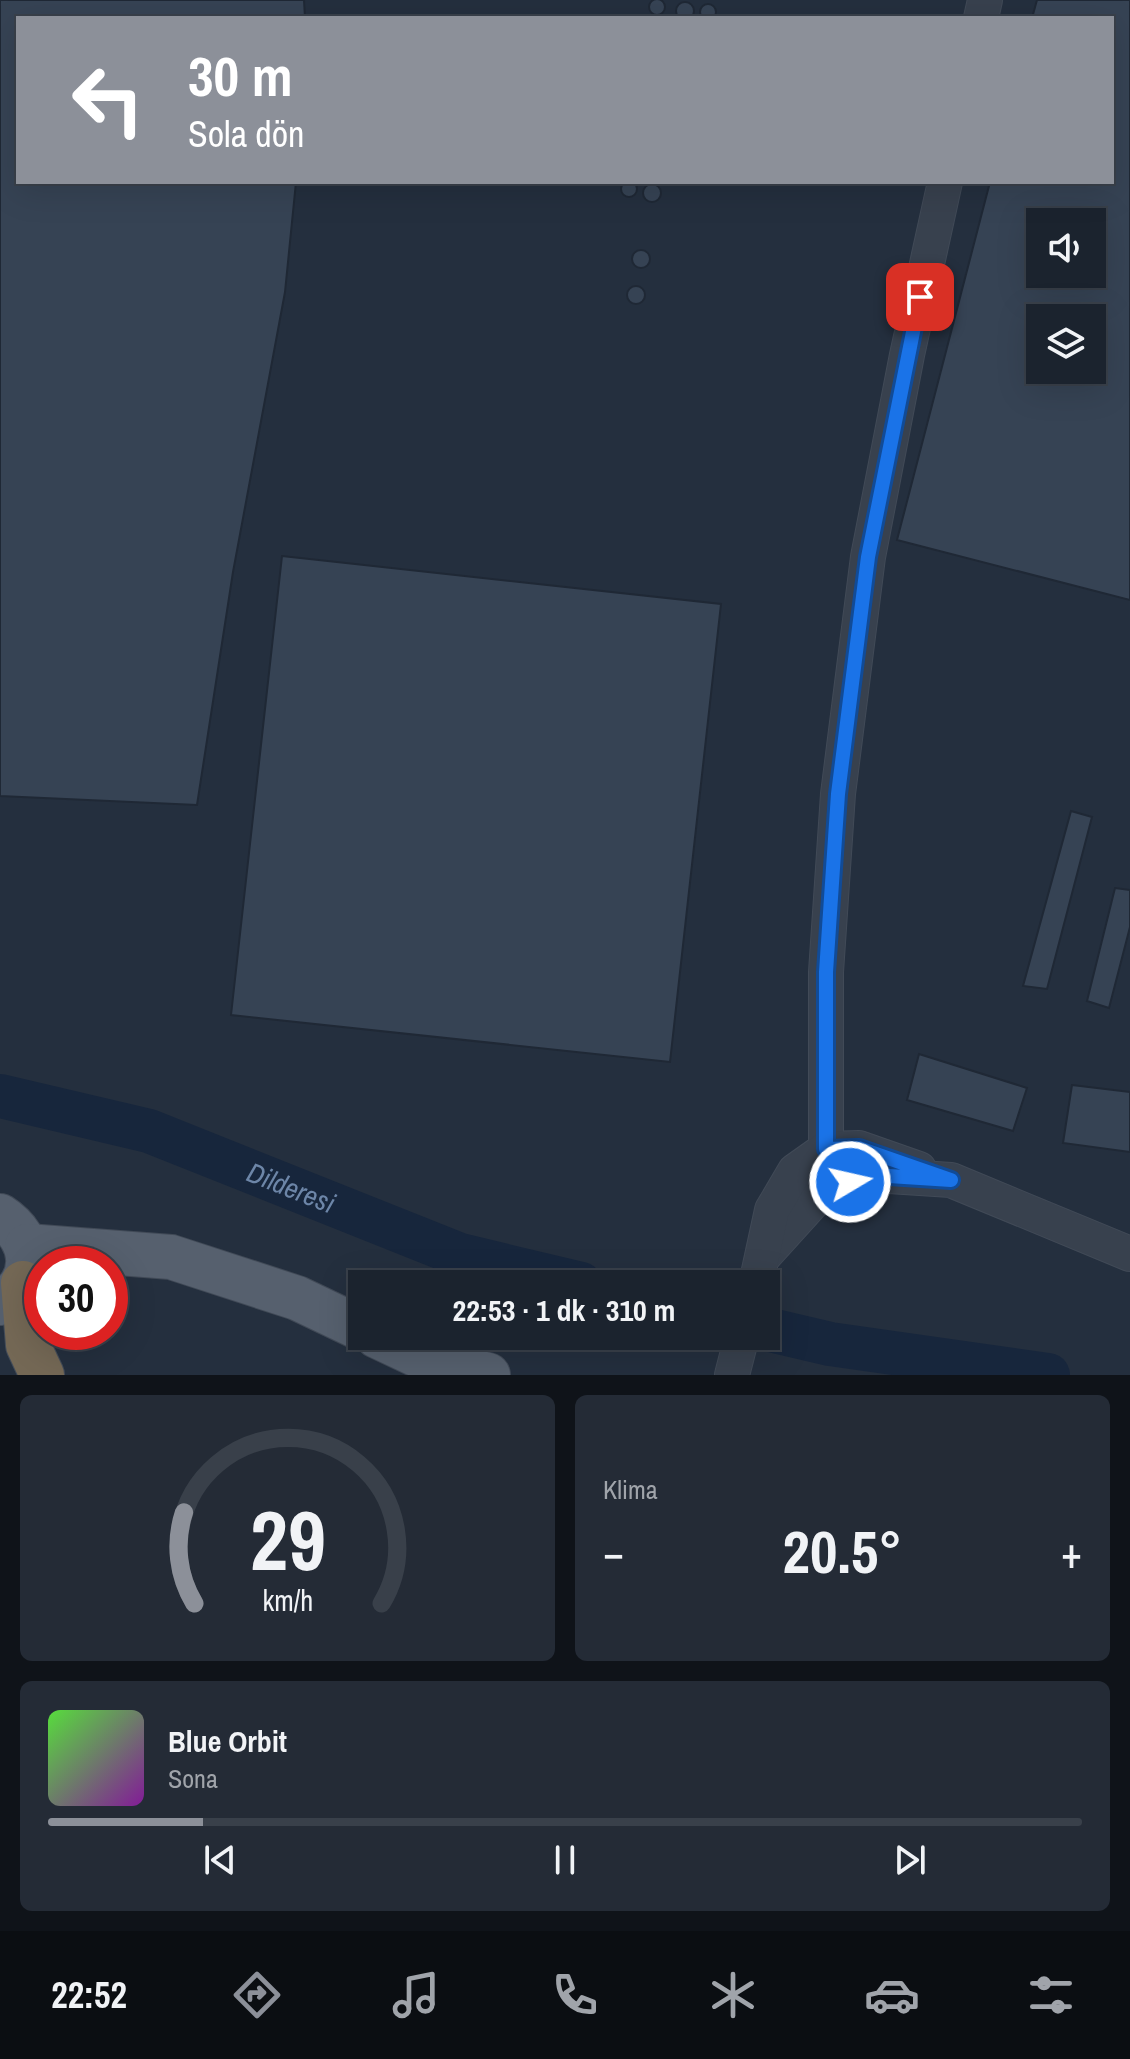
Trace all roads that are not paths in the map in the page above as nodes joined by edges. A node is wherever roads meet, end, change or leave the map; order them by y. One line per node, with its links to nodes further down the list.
1 (945, 184): 2 (street)
2 (826, 1149): 3 (street); 6 (street)
3 (951, 1180): 4 (street); 7 (street)
4 (1130, 1254)
5 (12, 1262): 8 (main road); 13 (highway)
6 (759, 1270)
7 (760, 1270)
8 (348, 1322)
9 (407, 1350): 14 (main road)
10 (738, 1350): 15 (street)
11 (0, 1359): 12 (highway)
12 (11, 1375)
13 (42, 1375)
14 (488, 1375)
15 (732, 1375)

